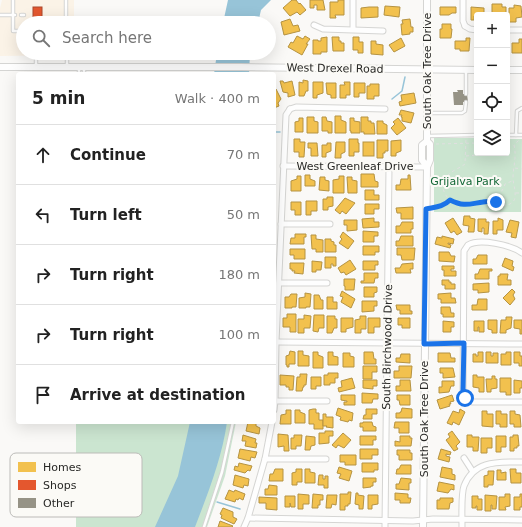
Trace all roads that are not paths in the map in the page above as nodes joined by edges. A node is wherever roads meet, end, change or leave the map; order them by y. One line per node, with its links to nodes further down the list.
1 (13, 0): 7 (lane)
2 (66, 0): 8 (lane)
3 (353, 0): 10 (street)
4 (427, 0): 21 (street, South Oak Tree Drive)
5 (463, 0): 11 (street)
6 (0, 14): 7 (lane)
7 (14, 15): 14 (lane)
8 (66, 16)
9 (314, 25): 10 (street)
10 (353, 29): 15 (street)
11 (474, 30)
12 (510, 30): 13 (street)
13 (522, 30)
14 (16, 31)
15 (384, 31)
16 (36, 60): 19 (lane)
17 (66, 60): 20 (lane)
18 (0, 67): 19 (street, West Drexel Road)
19 (36, 67): 20 (street, West Drexel Road)
20 (67, 67): 22 (street, West Drexel Road)
21 (427, 69): 22 (street, West Drexel Road); 23 (street, West Drexel Road); 31 (street, South Oak Tree Drive)
22 (82, 70)
23 (466, 70): 24 (street, West Drexel Road); 27 (lane)
24 (474, 70)
25 (510, 70): 26 (street)
26 (522, 70)
27 (466, 94)
28 (466, 102): 31 (lane)
29 (522, 108): 32 (lane)
30 (384, 109): 35 (street)
31 (427, 113): 34 (street, South Oak Tree Drive)
32 (519, 135)
33 (474, 136): 34 (lane)
34 (427, 138): 37 (street, South Oak Tree Drive)
35 (284, 166): 36 (street, West Greenleaf Drive); 38 (street)
36 (389, 166): 37 (street, West Greenleaf Drive); 45 (street, South Birchwood Drive)
37 (427, 166): 46 (street, South Oak Tree Drive)
38 (281, 224): 39 (street); 41 (street)
39 (330, 224)
40 (522, 253): 44 (street)
41 (279, 283): 42 (street); 43 (street)
42 (327, 283)
43 (276, 342): 45 (street); 48 (street)
44 (464, 343): 46 (street); 47 (street); 50 (street)
45 (387, 344): 46 (street); 60 (street, South Birchwood Drive)
46 (424, 344): 61 (street, South Oak Tree Drive)
47 (522, 344)
48 (276, 401): 49 (street)
49 (327, 401)
50 (522, 402)
51 (232, 424): 63 (lane)
52 (272, 424): 54 (street)
53 (464, 458): 57 (street)
54 (265, 459): 55 (street); 58 (street)
55 (326, 459)
56 (522, 462): 57 (street)
57 (473, 472): 59 (street)
58 (248, 518): 60 (street); 64 (street)
59 (462, 519): 61 (street); 62 (street); 67 (street)
60 (385, 520): 61 (street); 65 (street, South Birchwood Drive)
61 (423, 520): 66 (street, South Oak Tree Drive)
62 (522, 520)
63 (204, 527)
64 (244, 527)
65 (385, 527)
66 (423, 527)
67 (462, 527)

